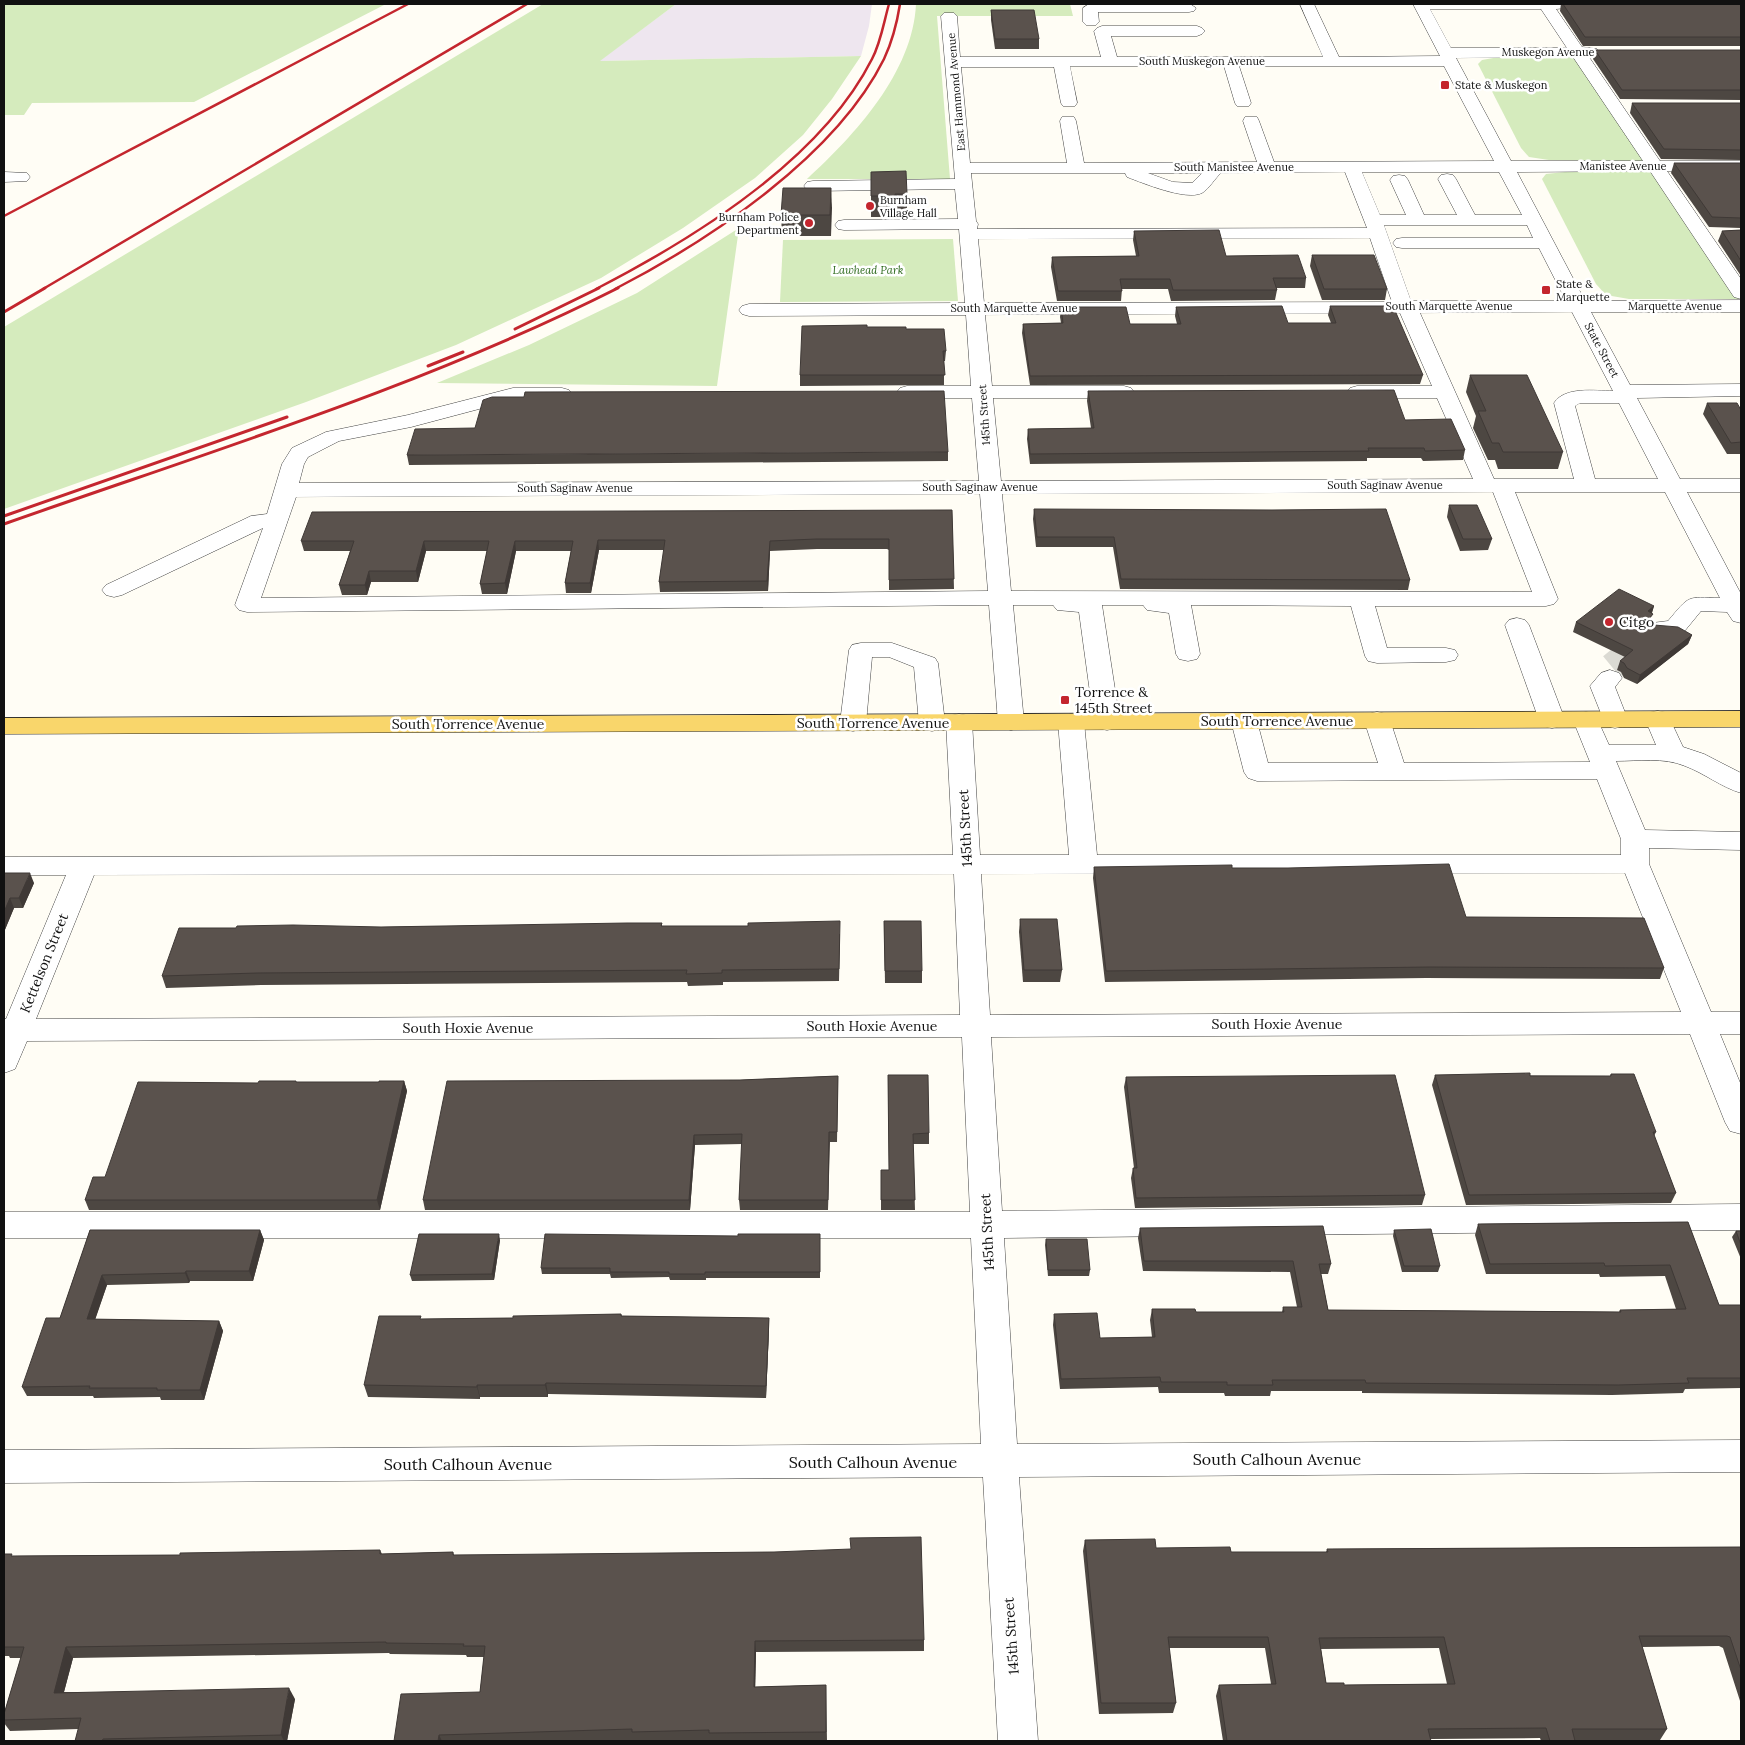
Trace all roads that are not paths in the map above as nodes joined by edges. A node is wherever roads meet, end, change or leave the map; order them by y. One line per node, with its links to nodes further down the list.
1 (1307, 4): 14 (street)
2 (1420, 5): 3 (street); 11 (street, State Street)
3 (1545, 5): 4 (street); 9 (street)
4 (1575, 5)
5 (1188, 6): 7 (street); 8 (street)
6 (949, 16): 15 (street, East Hammond Avenue)
7 (1091, 22)
8 (1196, 31): 12 (street); 17 (street)
9 (1578, 52): 10 (street, Muskegon Avenue); 11 (street, Muskegon Avenue); 20 (street)
10 (1607, 52)
11 (1448, 57): 14 (street, South Muskegon Avenue); 24 (street, State Street)
12 (1206, 61): 13 (street, South Muskegon Avenue); 17 (street, South Muskegon Avenue)
13 (1230, 61): 14 (street, South Muskegon Avenue); 19 (street)
14 (1333, 61)
15 (953, 62): 16 (street, South Muskegon Avenue); 30 (street, East Hammond Avenue)
16 (1061, 62): 17 (street, South Muskegon Avenue); 18 (street)
17 (1110, 62)
18 (1069, 103)
19 (1243, 103)
20 (1614, 106): 21 (street); 25 (street)
21 (1634, 106)
22 (1068, 121): 27 (street)
23 (1251, 121): 28 (street)
24 (1505, 166): 25 (street, Manistee Avenue); 29 (street, South Manistee Avenue); 38 (street, State Street)
25 (1655, 166): 26 (street, Manistee Avenue); 42 (street)
26 (1741, 166)
27 (1076, 167): 28 (street, South Manistee Avenue); 30 (street)
28 (1267, 167): 29 (street, South Manistee Avenue)
29 (1351, 167): 40 (street)
30 (964, 176): 35 (street); 41 (street, 145th Street)
31 (4, 177): 32 (street)
32 (21, 177)
33 (1447, 179): 37 (street)
34 (1399, 180): 36 (street)
35 (812, 186)
36 (1418, 220): 37 (street); 40 (street)
37 (1469, 220): 38 (street)
38 (1534, 220): 45 (street, State Street)
39 (844, 225): 41 (street)
40 (1375, 226): 41 (street); 47 (street)
41 (969, 229): 50 (street, 145th Street)
42 (1701, 234): 43 (street); 46 (street)
43 (1725, 234)
44 (1402, 243): 45 (street)
45 (1546, 244): 48 (street, State Street)
46 (1741, 293)
47 (1405, 306): 48 (street, South Marquette Avenue); 50 (street, South Marquette Avenue); 57 (street)
48 (1579, 306): 49 (street, Marquette Avenue); 59 (street, State Street)
49 (1741, 306)
50 (976, 309): 51 (street, South Marquette Avenue); 54 (street, 145th Street)
51 (749, 310)
52 (1741, 390): 59 (street)
53 (893, 392): 54 (street)
54 (982, 392): 55 (street); 64 (street, 145th Street)
55 (1147, 392)
56 (1336, 392): 57 (street)
57 (1445, 392): 60 (street)
58 (583, 394): 65 (street)
59 (1625, 394): 61 (street); 62 (street, State Street)
60 (1493, 485): 61 (street, South Saginaw Avenue); 64 (street, South Saginaw Avenue); 68 (street)
61 (1586, 485): 62 (street, South Saginaw Avenue)
62 (1673, 485): 63 (street, South Saginaw Avenue); 70 (street, State Street)
63 (1741, 485)
64 (990, 486): 65 (street, South Saginaw Avenue); 69 (street, 145th Street)
65 (287, 490): 66 (street)
66 (276, 521): 67 (street); 69 (street)
67 (114, 590)
68 (1362, 598): 69 (street); 75 (street)
69 (1000, 601): 71 (street); 85 (street, 145th Street)
70 (1737, 603): 73 (street)
71 (1090, 605): 74 (street); 87 (street)
72 (1516, 625): 80 (street)
73 (1671, 631)
74 (1188, 654)
75 (1446, 655)
76 (1618, 674): 82 (street)
77 (1658, 719): 78 (main road, South Torrence Avenue); 82 (main road, South Torrence Avenue); 90 (street)
78 (1741, 719)
79 (1377, 720): 80 (main road, South Torrence Avenue); 83 (main road, South Torrence Avenue); 92 (street)
80 (1552, 720): 81 (main road, South Torrence Avenue)
81 (1586, 720): 82 (main road, South Torrence Avenue); 91 (street)
82 (1615, 720)
83 (1244, 721): 87 (main road, South Torrence Avenue); 92 (street)
84 (946, 722): 85 (main road, South Torrence Avenue); 88 (main road, South Torrence Avenue); 88 (street, 145th Street); 97 (street, 145th Street)
85 (1011, 722): 86 (main road, South Torrence Avenue)
86 (1071, 722): 87 (main road, South Torrence Avenue); 98 (street)
87 (1107, 722)
88 (853, 723): 89 (main road, South Torrence Avenue)
89 (4, 726)
90 (1673, 753): 91 (street); 93 (street)
91 (1603, 761): 92 (street); 95 (street)
92 (1394, 771)
93 (1741, 784)
94 (1741, 841): 95 (street)
95 (1635, 851): 98 (street); 100 (street)
96 (84, 865): 97 (street); 99 (street); 103 (street, Kettelson Street)
97 (967, 865): 98 (street); 102 (street, 145th Street)
98 (1084, 865)
99 (4, 866)
100 (1700, 1023): 101 (street, South Hoxie Avenue); 102 (street, South Hoxie Avenue); 105 (street)
101 (1741, 1023)
102 (976, 1025): 103 (street, South Hoxie Avenue); 109 (street, 145th Street)
103 (10, 1030): 104 (street, Kettelson Street)
104 (4, 1061)
105 (1733, 1082): 106 (street)
106 (1741, 1122)
107 (1741, 1217): 109 (street)
108 (4, 1225): 109 (street)
109 (987, 1225): 111 (street, 145th Street)
110 (1741, 1456): 111 (street, South Calhoun Avenue)
111 (1000, 1461): 112 (street, South Calhoun Avenue); 113 (street, 145th Street)
112 (4, 1467)
113 (1018, 1741)

